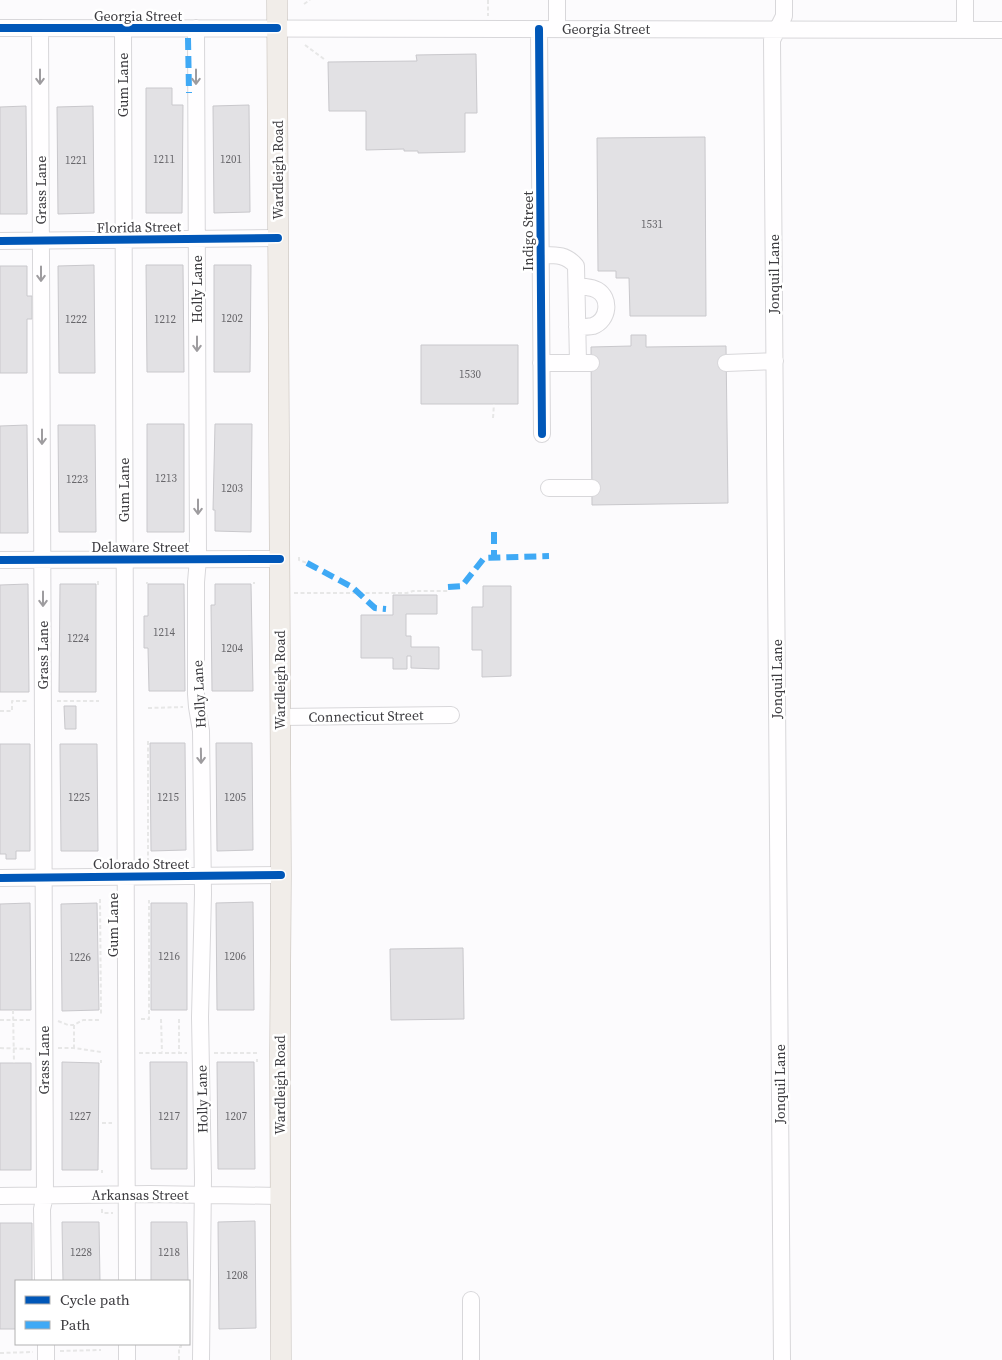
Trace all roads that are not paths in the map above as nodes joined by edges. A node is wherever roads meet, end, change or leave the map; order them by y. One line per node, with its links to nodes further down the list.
1 (277, 0): 9 (main road, Wardleigh Road)
2 (557, 0): 11 (street)
3 (784, 0): 12 (street, Jonquil Lane)
4 (965, 0): 13 (street)
5 (0, 28): 6 (street, Georgia Street)
6 (40, 28): 7 (street, Georgia Street); 19 (street, Grass Lane, one-way to 19)
7 (123, 28): 8 (street, Georgia Street); 17 (street, Gum Lane)
8 (196, 28): 9 (street, Georgia Street); 16 (street, Holly Lane, one-way to 16)
9 (277, 28): 10 (street, Georgia Street); 15 (main road, Wardleigh Road)
10 (539, 29): 11 (street, Georgia Street); 20 (street, Indigo Street)
11 (557, 29): 12 (street, Georgia Street)
12 (777, 29): 13 (street, Georgia Street); 23 (street, Jonquil Lane)
13 (965, 30): 14 (street, Georgia Street)
14 (1002, 30)
15 (278, 238): 16 (street, Florida Street); 29 (main road, Wardleigh Road)
16 (197, 239): 17 (street, Florida Street); 30 (street, Holly Lane, one-way to 30)
17 (123, 240): 19 (street, Florida Street); 33 (street, Gum Lane)
18 (0, 241): 19 (street, Florida Street)
19 (41, 241): 32 (street, Grass Lane, one-way to 32)
20 (541, 255): 21 (street); 24 (street, Indigo Street)
21 (577, 288): 22 (street); 22 (street)
22 (577, 327): 24 (street)
23 (775, 361): 25 (street); 56 (street, Jonquil Lane)
24 (541, 362): 26 (street, Indigo Street)
25 (726, 363)
26 (542, 434)
27 (550, 488): 28 (street)
28 (592, 488)
29 (289, 558): 30 (street, Delaware Street); 35 (main road, Wardleigh Road)
30 (198, 559): 33 (street, Delaware Street); 37 (street, Holly Lane, one-way to 37)
31 (0, 560): 32 (street, Delaware Street)
32 (42, 560): 33 (street, Delaware Street); 40 (street, Grass Lane, one-way to 40)
33 (124, 560): 38 (street, Gum Lane)
34 (451, 716): 35 (street, Connecticut Street)
35 (280, 717): 36 (main road, Wardleigh Road)
36 (281, 875): 37 (street, Colorado Street); 45 (main road, Wardleigh Road)
37 (202, 876): 38 (street, Colorado Street); 44 (street, Holly Lane)
38 (126, 877): 40 (street, Colorado Street); 41 (street, Gum Lane)
39 (0, 878): 40 (street, Colorado Street)
40 (44, 878): 43 (street, Grass Lane)
41 (126, 1195): 43 (street, Arkansas Street); 44 (street, Arkansas Street); 47 (street, Gum Lane)
42 (0, 1196): 43 (street, Arkansas Street)
43 (45, 1196): 46 (street, Grass Lane)
44 (202, 1196): 45 (street, Arkansas Street); 53 (street, Holly Lane)
45 (280, 1196): 54 (main road, Wardleigh Road)
46 (43, 1280)
47 (127, 1280)
48 (471, 1300): 55 (street)
49 (46, 1345): 51 (street)
50 (127, 1345): 52 (street)
51 (46, 1360)
52 (127, 1360)
53 (201, 1360)
54 (281, 1360)
55 (471, 1360)
56 (782, 1360)

